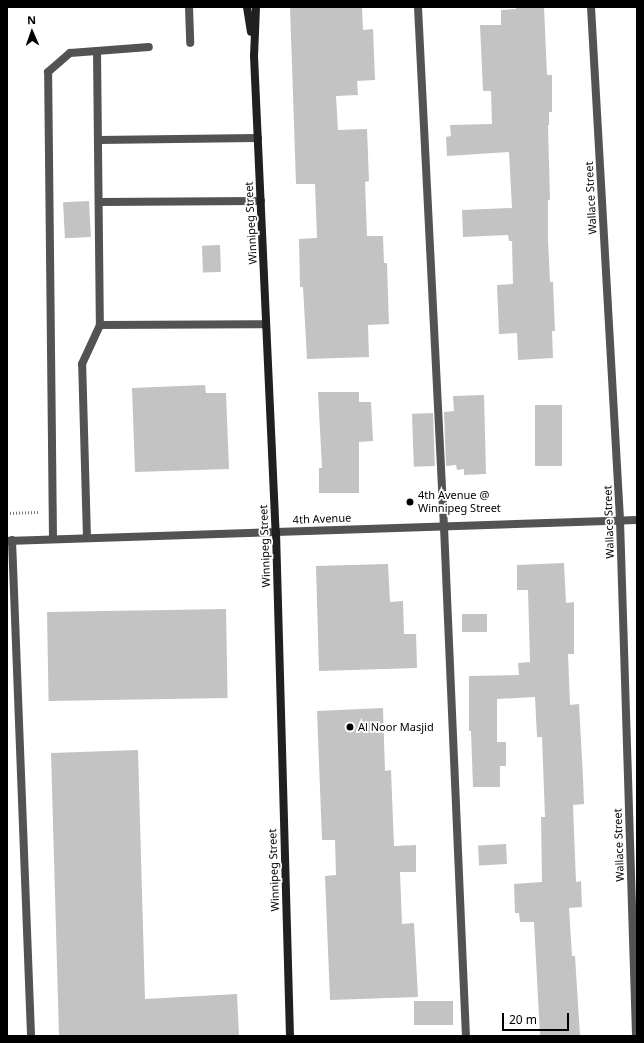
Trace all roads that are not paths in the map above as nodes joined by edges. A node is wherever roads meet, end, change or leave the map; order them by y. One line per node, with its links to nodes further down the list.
1 (189, 7): 6 (street)
2 (247, 7): 9 (main road, Winnipeg Street)
3 (256, 7): 9 (main road, Winnipeg Street)
4 (418, 7): 18 (street)
5 (591, 7): 16 (street, Wallace Street)
6 (190, 42)
7 (148, 47): 8 (street)
8 (97, 51): 11 (street); 21 (street)
9 (254, 56): 10 (main road, Winnipeg Street)
10 (258, 138): 11 (street); 12 (main road, Winnipeg Street)
11 (98, 140): 13 (street)
12 (261, 201): 13 (street); 14 (main road, Winnipeg Street)
13 (99, 202): 15 (street)
14 (266, 324): 15 (street); 19 (main road, Winnipeg Street)
15 (100, 325): 20 (street)
16 (620, 520): 17 (street, 4th Avenue); 18 (street, 4th Avenue); 26 (street, Wallace Street)
17 (637, 520)
18 (444, 527): 19 (street, 4th Avenue); 25 (street)
19 (276, 532): 20 (street, 4th Avenue); 24 (main road, Winnipeg Street)
20 (87, 538): 21 (street, 4th Avenue)
21 (53, 539): 22 (street, 4th Avenue)
22 (9, 540): 23 (street)
23 (31, 1036)
24 (290, 1036)
25 (466, 1036)
26 (636, 1036)

